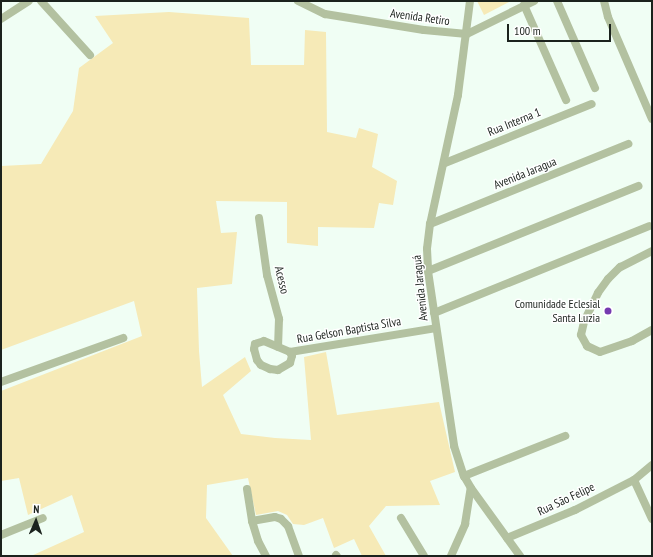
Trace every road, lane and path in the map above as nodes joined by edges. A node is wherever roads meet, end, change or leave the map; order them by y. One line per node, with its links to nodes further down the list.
1 (29, 1): 9 (street)
2 (41, 1): 11 (street)
3 (298, 1): 10 (street, Avenida Retiro)
4 (470, 1): 10 (street, Avenida Jaraguá)
5 (534, 1): 8 (street)
6 (557, 1): 12 (street)
7 (604, 1): 15 (street)
8 (524, 5): 10 (street); 13 (street)
9 (1, 19)
10 (467, 34): 17 (street, Avenida Jaraguá)
11 (90, 55)
12 (595, 88)
13 (566, 100)
14 (592, 104): 17 (street, Rua Interna 1)
15 (652, 119)
16 (628, 144): 20 (street, Avenida Jaragua)
17 (444, 163): 20 (street, Avenida Jaraguá)
18 (638, 186): 23 (street)
19 (259, 218): 28 (street, Acesso)
20 (430, 224): 23 (street, Avenida Jaraguá)
21 (649, 226): 24 (street)
22 (652, 251): 26 (street)
23 (428, 271): 24 (street, Avenida Jaraguá)
24 (434, 313): 25 (street, Avenida Jaraguá)
25 (436, 328): 29 (street, Rua Gelson Baptista Silva); 33 (street, Avenida Jaraguá)
26 (652, 330)
27 (122, 338): 30 (street)
28 (278, 347): 29 (street, Rua Gelson Baptista Silva); 29 (street, Rua Gelson Baptista Silva)
29 (290, 352)
30 (1, 382)
31 (565, 436): 33 (street)
32 (652, 465): 34 (street, Rua São Felipe)
33 (464, 476): 35 (street, Avenida Jaraguá)
34 (634, 480): 39 (street); 42 (street, Rua São Felipe)
35 (470, 488): 42 (street, Avenida Jaraguá); 46 (street)
36 (247, 489): 40 (street)
37 (43, 518): 41 (street)
38 (401, 518): 45 (street)
39 (652, 519)
40 (252, 521): 43 (street); 44 (street)
41 (1, 536)
42 (507, 538): 47 (street, Avenida Jaraguá)
43 (266, 556)
44 (299, 556)
45 (424, 556)
46 (451, 556)
47 (520, 556)

